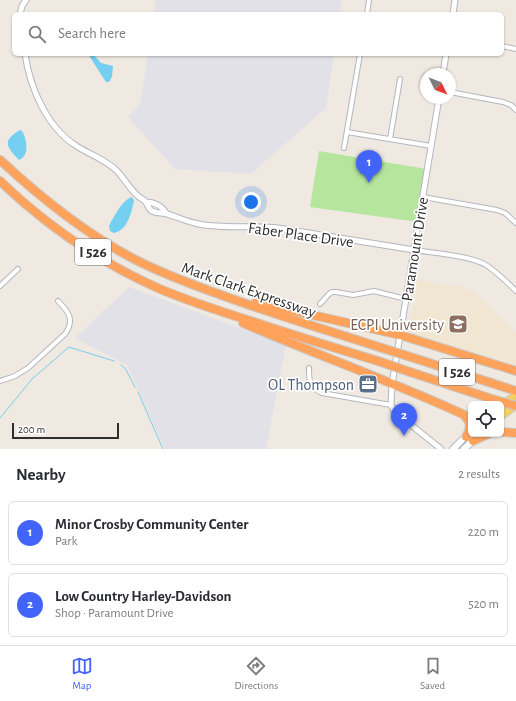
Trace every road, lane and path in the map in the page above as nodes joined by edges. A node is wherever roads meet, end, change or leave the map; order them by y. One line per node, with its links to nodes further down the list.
1 (26, 0): 4 (street)
2 (369, 0): 5 (street)
3 (455, 0): 6 (street)
4 (20, 12)
5 (367, 12)
6 (453, 12)
7 (504, 46): 8 (street)
8 (516, 49)
9 (25, 56): 27 (street, Faber Place Drive)
10 (360, 56): 17 (street)
11 (446, 56): 12 (street)
12 (444, 68)
13 (400, 80): 18 (street)
14 (456, 93): 16 (street)
15 (438, 104): 19 (street, Paramount Drive)
16 (516, 110)
17 (347, 132): 18 (street); 20 (street)
18 (390, 139): 19 (street)
19 (431, 146): 25 (street, Paramount Drive)
20 (344, 148)
21 (0, 157): 23 (highway)
22 (0, 160): 23 (highway, Mark Clark Expressway / I 526)
23 (14, 173): 30 (highway, Mark Clark Expressway / I 526)
24 (0, 181): 34 (highway, Mark Clark Expressway / I 526)
25 (423, 197): 26 (street); 27 (street, Paramount Drive)
26 (516, 223)
27 (414, 250): 31 (street); 32 (street, Paramount Drive)
28 (18, 269): 29 (street)
29 (0, 286)
30 (208, 290): 36 (highway); 41 (highway, Mark Clark Expressway / I 526, bridge)
31 (516, 292)
32 (406, 299): 35 (street); 36 (street, Paramount Drive)
33 (58, 301): 39 (street)
34 (198, 304): 40 (highway); 45 (highway, Mark Clark Expressway / I 526, bridge)
35 (320, 304)
36 (400, 336): 38 (highway); 40 (street, Paramount Drive)
37 (309, 368): 44 (street)
38 (514, 369)
39 (0, 381)
40 (392, 384): 44 (street, Paramount Drive); 47 (highway)
41 (516, 391)
42 (516, 395): 43 (main road)
43 (504, 404)
44 (391, 405): 51 (street)
45 (516, 406): 46 (main road)
46 (504, 414)
47 (468, 417)
48 (504, 432): 49 (highway)
49 (516, 433)
50 (470, 437): 52 (main road); 53 (main road)
51 (441, 449)
52 (453, 449)
53 (464, 449)

